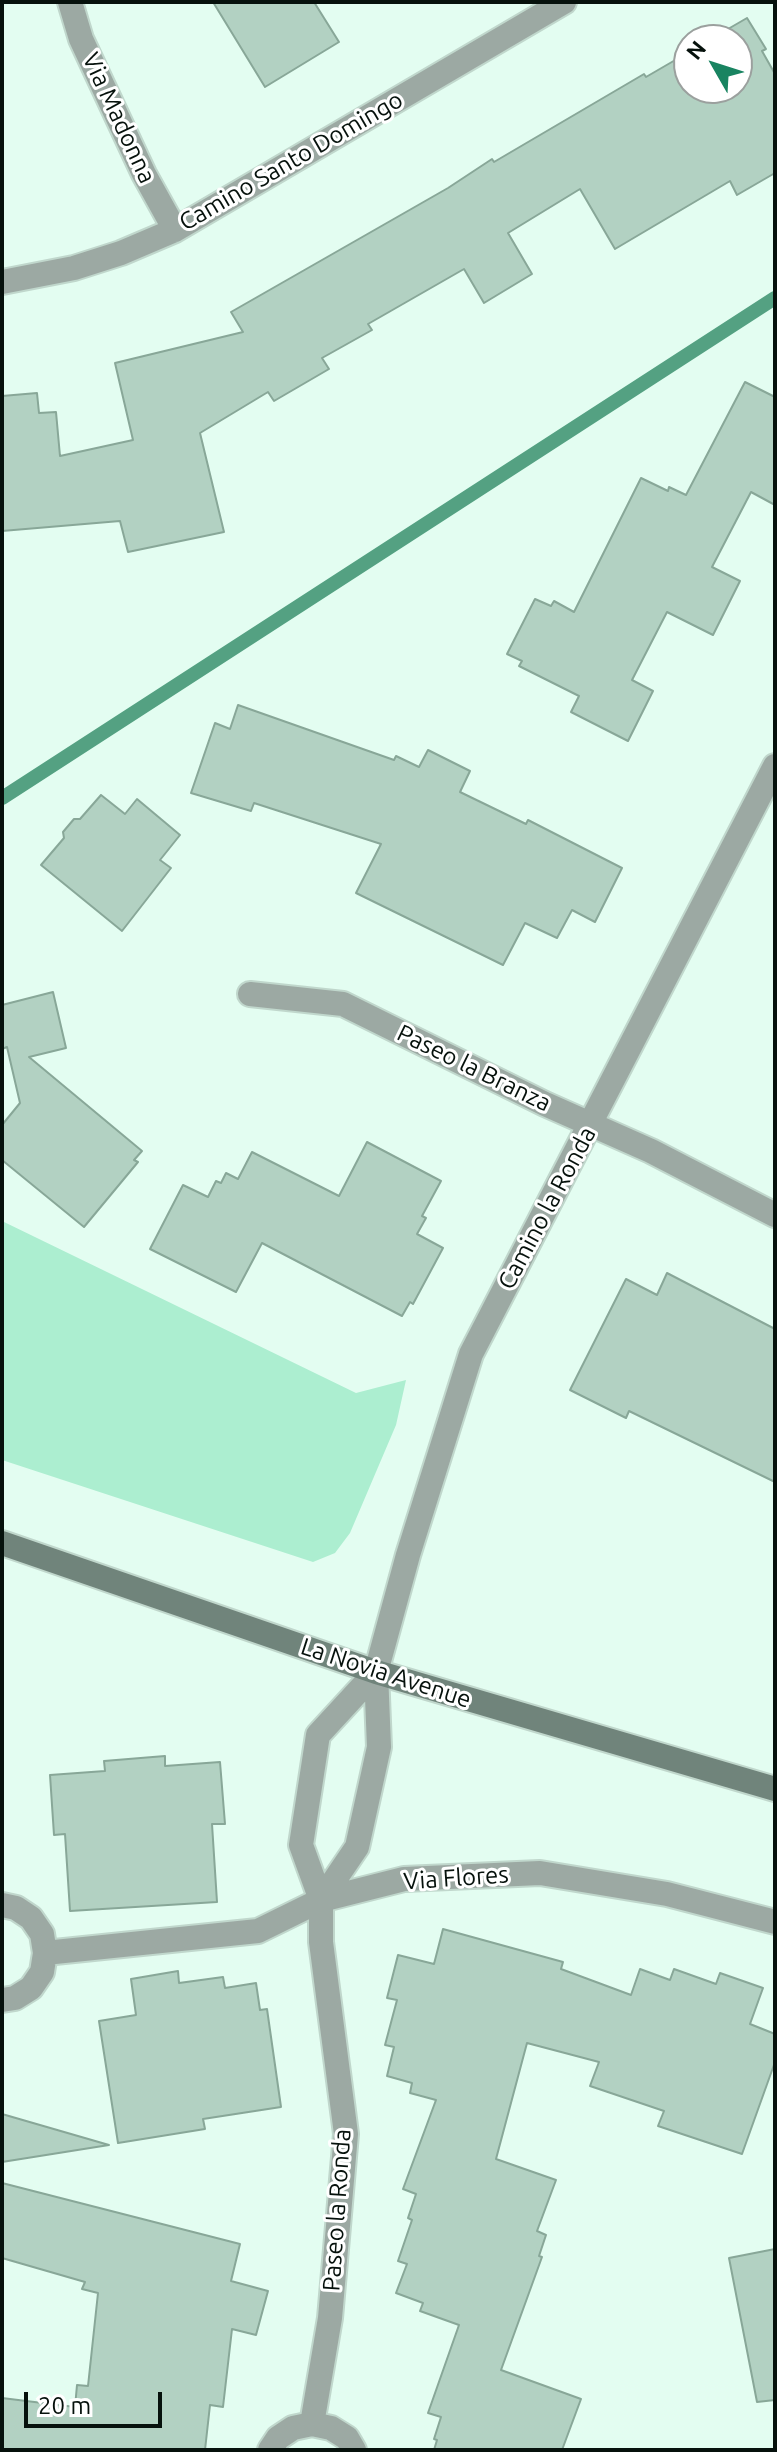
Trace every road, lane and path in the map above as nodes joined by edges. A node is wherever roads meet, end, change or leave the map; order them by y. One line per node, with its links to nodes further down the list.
1 (70, 2): 3 (street, Via Madonna)
2 (564, 2): 3 (street, Camino Santo Domingo)
3 (175, 230): 4 (street, Camino Santo Domingo)
4 (2, 282)
5 (775, 766): 7 (street, Camino la Ronda)
6 (250, 994): 7 (street, Paseo la Branza)
7 (591, 1124): 8 (street, Paseo la Branza); 10 (street, Camino la Ronda)
8 (775, 1215)
9 (2, 1543): 10 (main road, La Novia Avenue)
10 (376, 1672): 11 (main road, La Novia Avenue); 12 (street, Camino la Ronda); 12 (street, Camino la Ronda)
11 (775, 1789)
12 (321, 1900): 14 (street, Via Flores); 15 (street, Via Flores); 17 (street, Paseo la Ronda)
13 (2, 1905): 15 (street)
14 (775, 1922)
15 (45, 1953): 16 (street)
16 (2, 2000)
17 (312, 2424): 18 (street); 19 (street)
18 (270, 2450)
19 (354, 2450)

